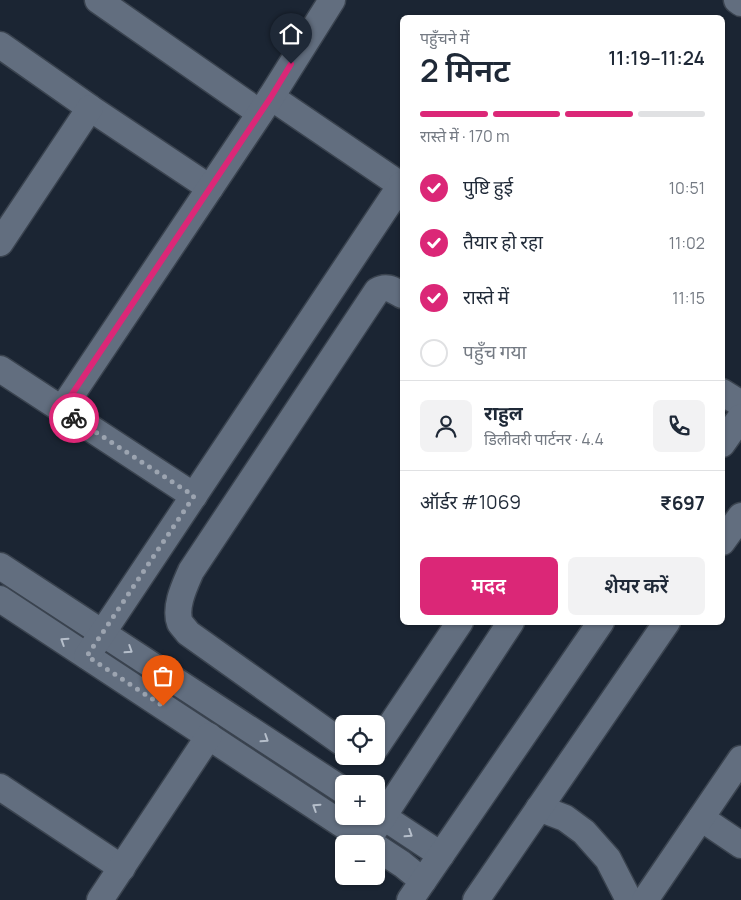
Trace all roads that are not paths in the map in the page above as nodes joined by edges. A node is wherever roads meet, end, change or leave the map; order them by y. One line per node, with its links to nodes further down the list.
1 (98, 0): 6 (street)
2 (332, 0): 6 (street)
3 (737, 0): 4 (street)
4 (741, 3)
5 (0, 45): 7 (street)
6 (265, 105): 8 (street); 9 (street)
7 (90, 108): 9 (street); 11 (street)
8 (400, 184)
9 (210, 188): 16 (street)
10 (400, 188): 19 (street)
11 (0, 243)
12 (400, 293): 32 (street)
13 (0, 369): 16 (street)
14 (725, 394): 15 (street)
15 (741, 404)
16 (62, 409): 19 (street)
17 (741, 417): 18 (street)
18 (725, 440)
19 (194, 496): 28 (street)
20 (741, 516): 21 (street)
21 (725, 538)
22 (0, 566): 28 (street)
23 (0, 599): 29 (street, one-way to 23)
24 (458, 625): 30 (street)
25 (509, 625): 36 (street)
26 (595, 625): 43 (street)
27 (665, 625): 37 (street)
28 (102, 633): 29 (street); 34 (street, one-way to 34)
29 (87, 656): 31 (street)
30 (385, 734)
31 (208, 736): 40 (street, one-way to 31); 44 (street)
32 (335, 738)
33 (741, 759): 39 (street)
34 (335, 785)
35 (0, 787): 44 (street)
36 (385, 807)
37 (539, 808): 47 (street); 48 (street)
38 (385, 817): 43 (street, one-way to 43)
39 (701, 818): 41 (street); 49 (street)
40 (358, 835)
41 (741, 845)
42 (385, 853): 45 (street)
43 (441, 855): 45 (street)
44 (122, 868): 46 (street)
45 (416, 891)
46 (100, 900)
47 (476, 900)
48 (630, 900)
49 (645, 900)

